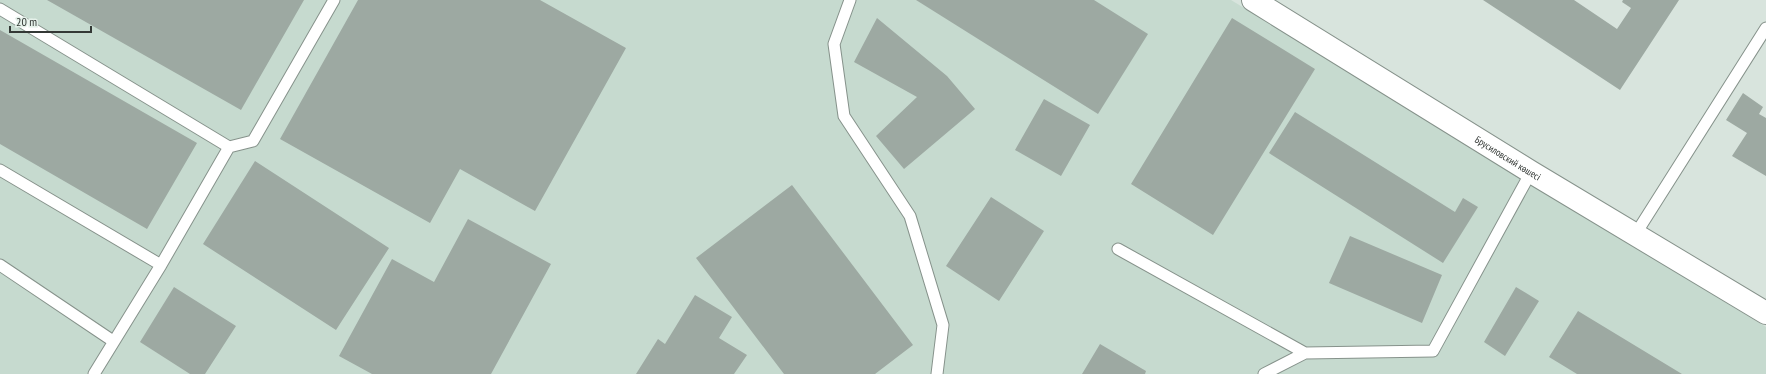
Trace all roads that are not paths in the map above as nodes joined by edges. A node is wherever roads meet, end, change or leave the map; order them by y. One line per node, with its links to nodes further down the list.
1 (334, 0): 6 (lane)
2 (850, 0): 17 (lane)
3 (1253, 0): 8 (street, Брусиловский көшесі)
4 (0, 9): 6 (lane)
5 (1766, 28): 9 (lane)
6 (229, 147): 12 (lane)
7 (0, 170): 12 (lane)
8 (1531, 172): 9 (street, Брусиловский көшесі); 15 (lane)
9 (1635, 235): 13 (street, Брусиловский көшесі)
10 (1118, 249): 15 (lane)
11 (0, 265): 14 (lane)
12 (160, 265): 14 (lane)
13 (1766, 314)
14 (113, 342): 16 (lane)
15 (1305, 353): 18 (lane)
16 (94, 374)
17 (937, 374)
18 (1264, 374)

